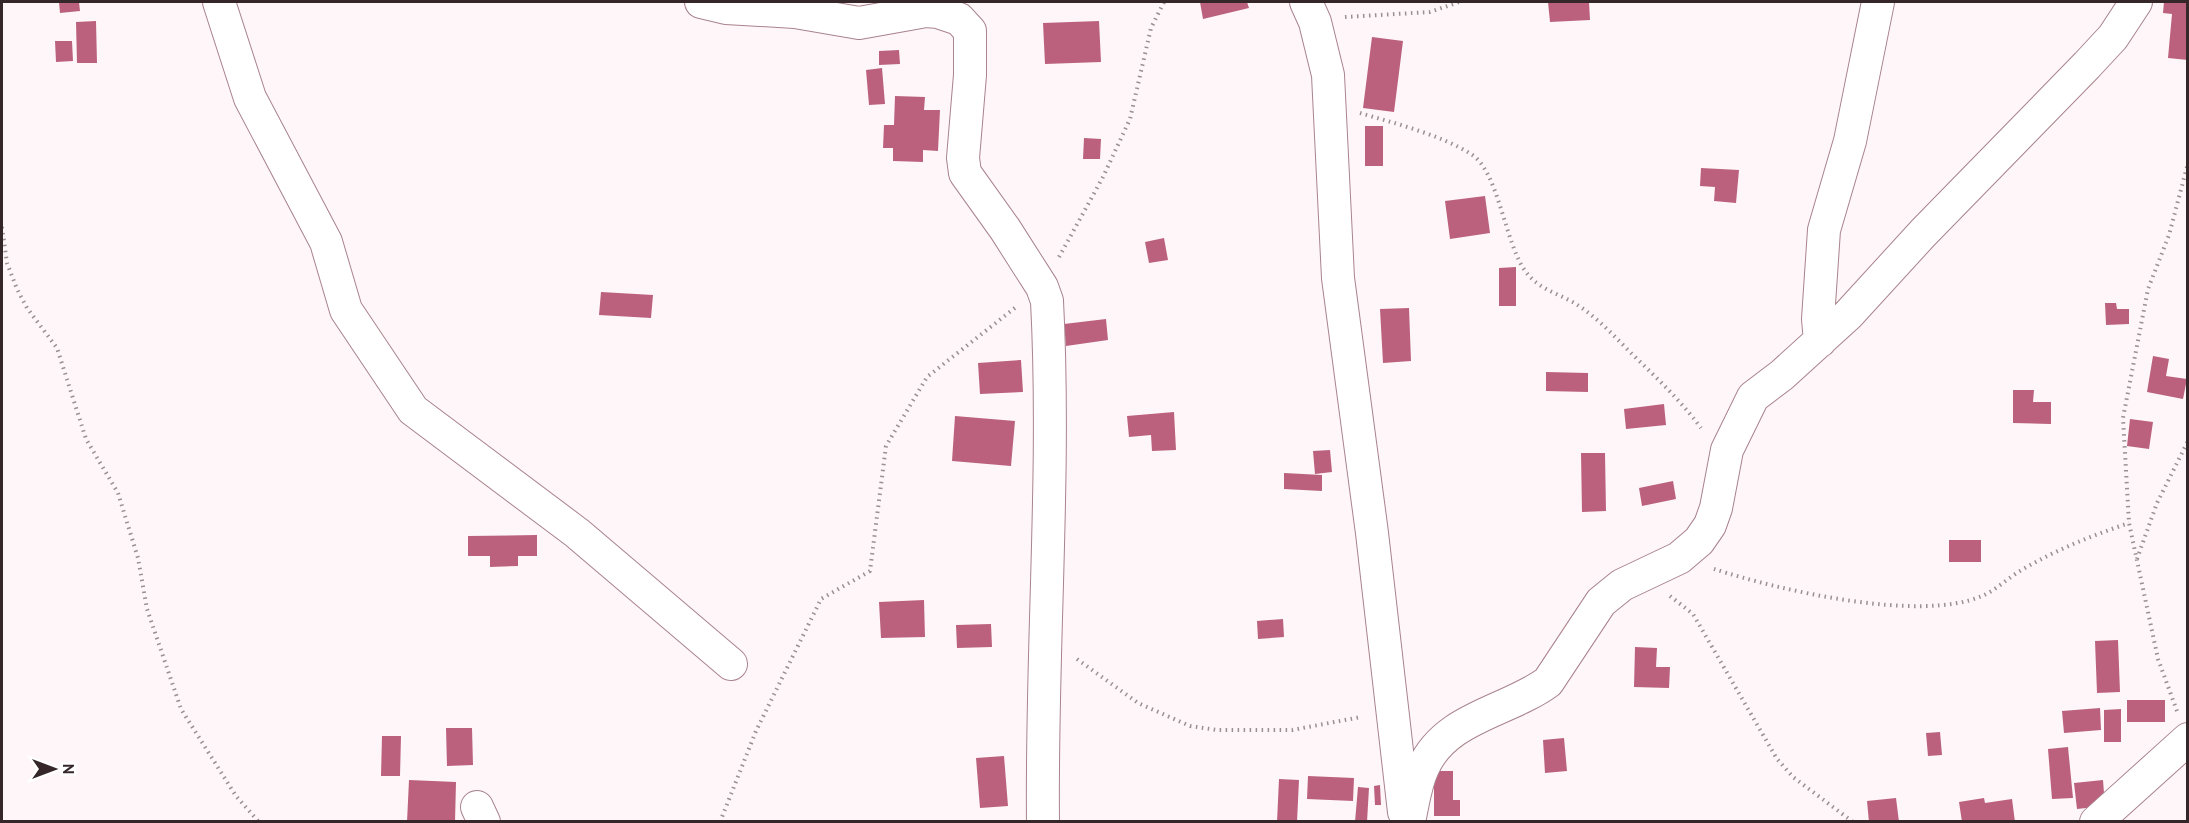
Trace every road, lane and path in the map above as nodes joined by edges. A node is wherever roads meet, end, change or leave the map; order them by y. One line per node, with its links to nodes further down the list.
1 (219, 2): 21 (street)
2 (701, 2): 8 (street)
3 (1164, 2): 12 (path)
4 (1459, 2): 7 (path)
5 (1878, 2): 13 (street)
6 (2136, 2): 13 (street)
7 (1310, 12): 22 (street)
8 (971, 16): 12 (street)
9 (1357, 112): 15 (path)
10 (2187, 163): 16 (path)
11 (2, 227): 24 (path)
12 (1042, 287): 20 (street); 25 (path)
13 (1820, 341): 15 (street)
14 (2187, 441): 18 (path)
15 (1725, 460): 17 (street)
16 (2129, 523): 17 (path); 18 (path)
17 (1679, 558): 19 (street)
18 (2137, 560): 23 (path)
19 (1635, 578): 27 (street); 28 (path)
20 (1044, 632): 22 (path); 26 (street)
21 (731, 664)
22 (1392, 704): 27 (street)
23 (2184, 730): 29 (street)
24 (259, 822)
25 (720, 822)
26 (1043, 822)
27 (1407, 822)
28 (1853, 822)
29 (2096, 822)

